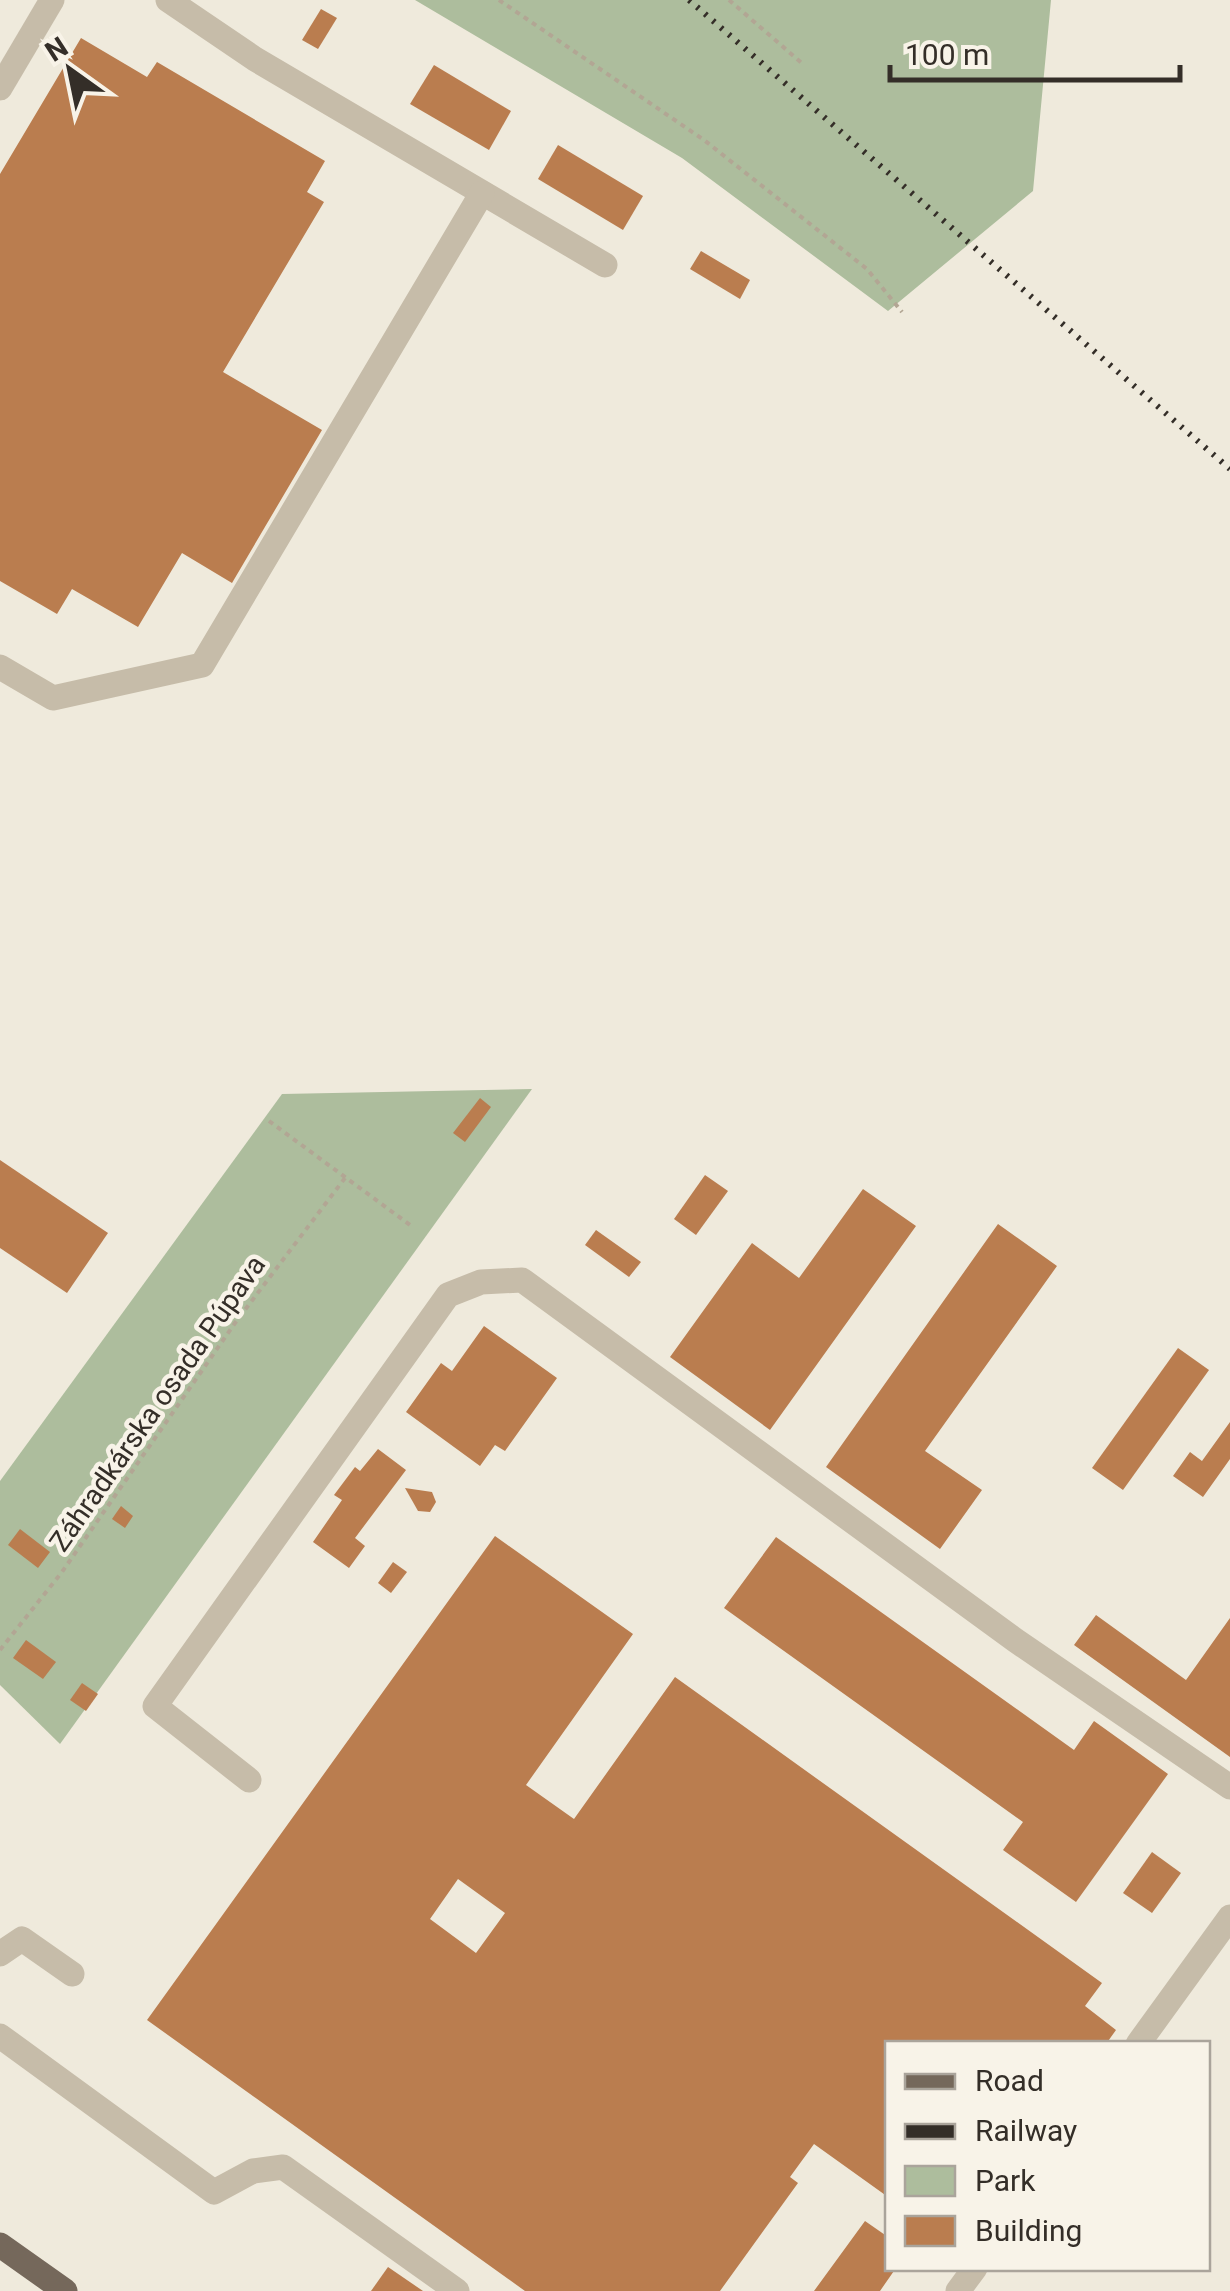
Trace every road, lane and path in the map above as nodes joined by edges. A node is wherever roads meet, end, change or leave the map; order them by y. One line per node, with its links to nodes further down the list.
1 (52, 0): 6 (lane)
2 (168, 0): 7 (lane)
3 (498, 0): 9 (path)
4 (729, 0): 5 (path)
5 (804, 64)
6 (0, 88)
7 (482, 193): 8 (lane); 10 (lane)
8 (604, 265)
9 (902, 312)
10 (0, 666)
11 (269, 1122): 12 (path)
12 (346, 1178): 13 (path); 14 (path, Záhradkárska osada Púpava)
13 (410, 1225)
14 (0, 1650)
15 (249, 1780): 16 (lane)
16 (1230, 1788)
17 (1230, 1916): 21 (lane)
18 (0, 1954): 19 (lane)
19 (72, 1974)
20 (0, 2036): 24 (lane)
21 (1140, 2041)
22 (0, 2245): 23 (main road)
23 (65, 2291)
24 (457, 2291)

